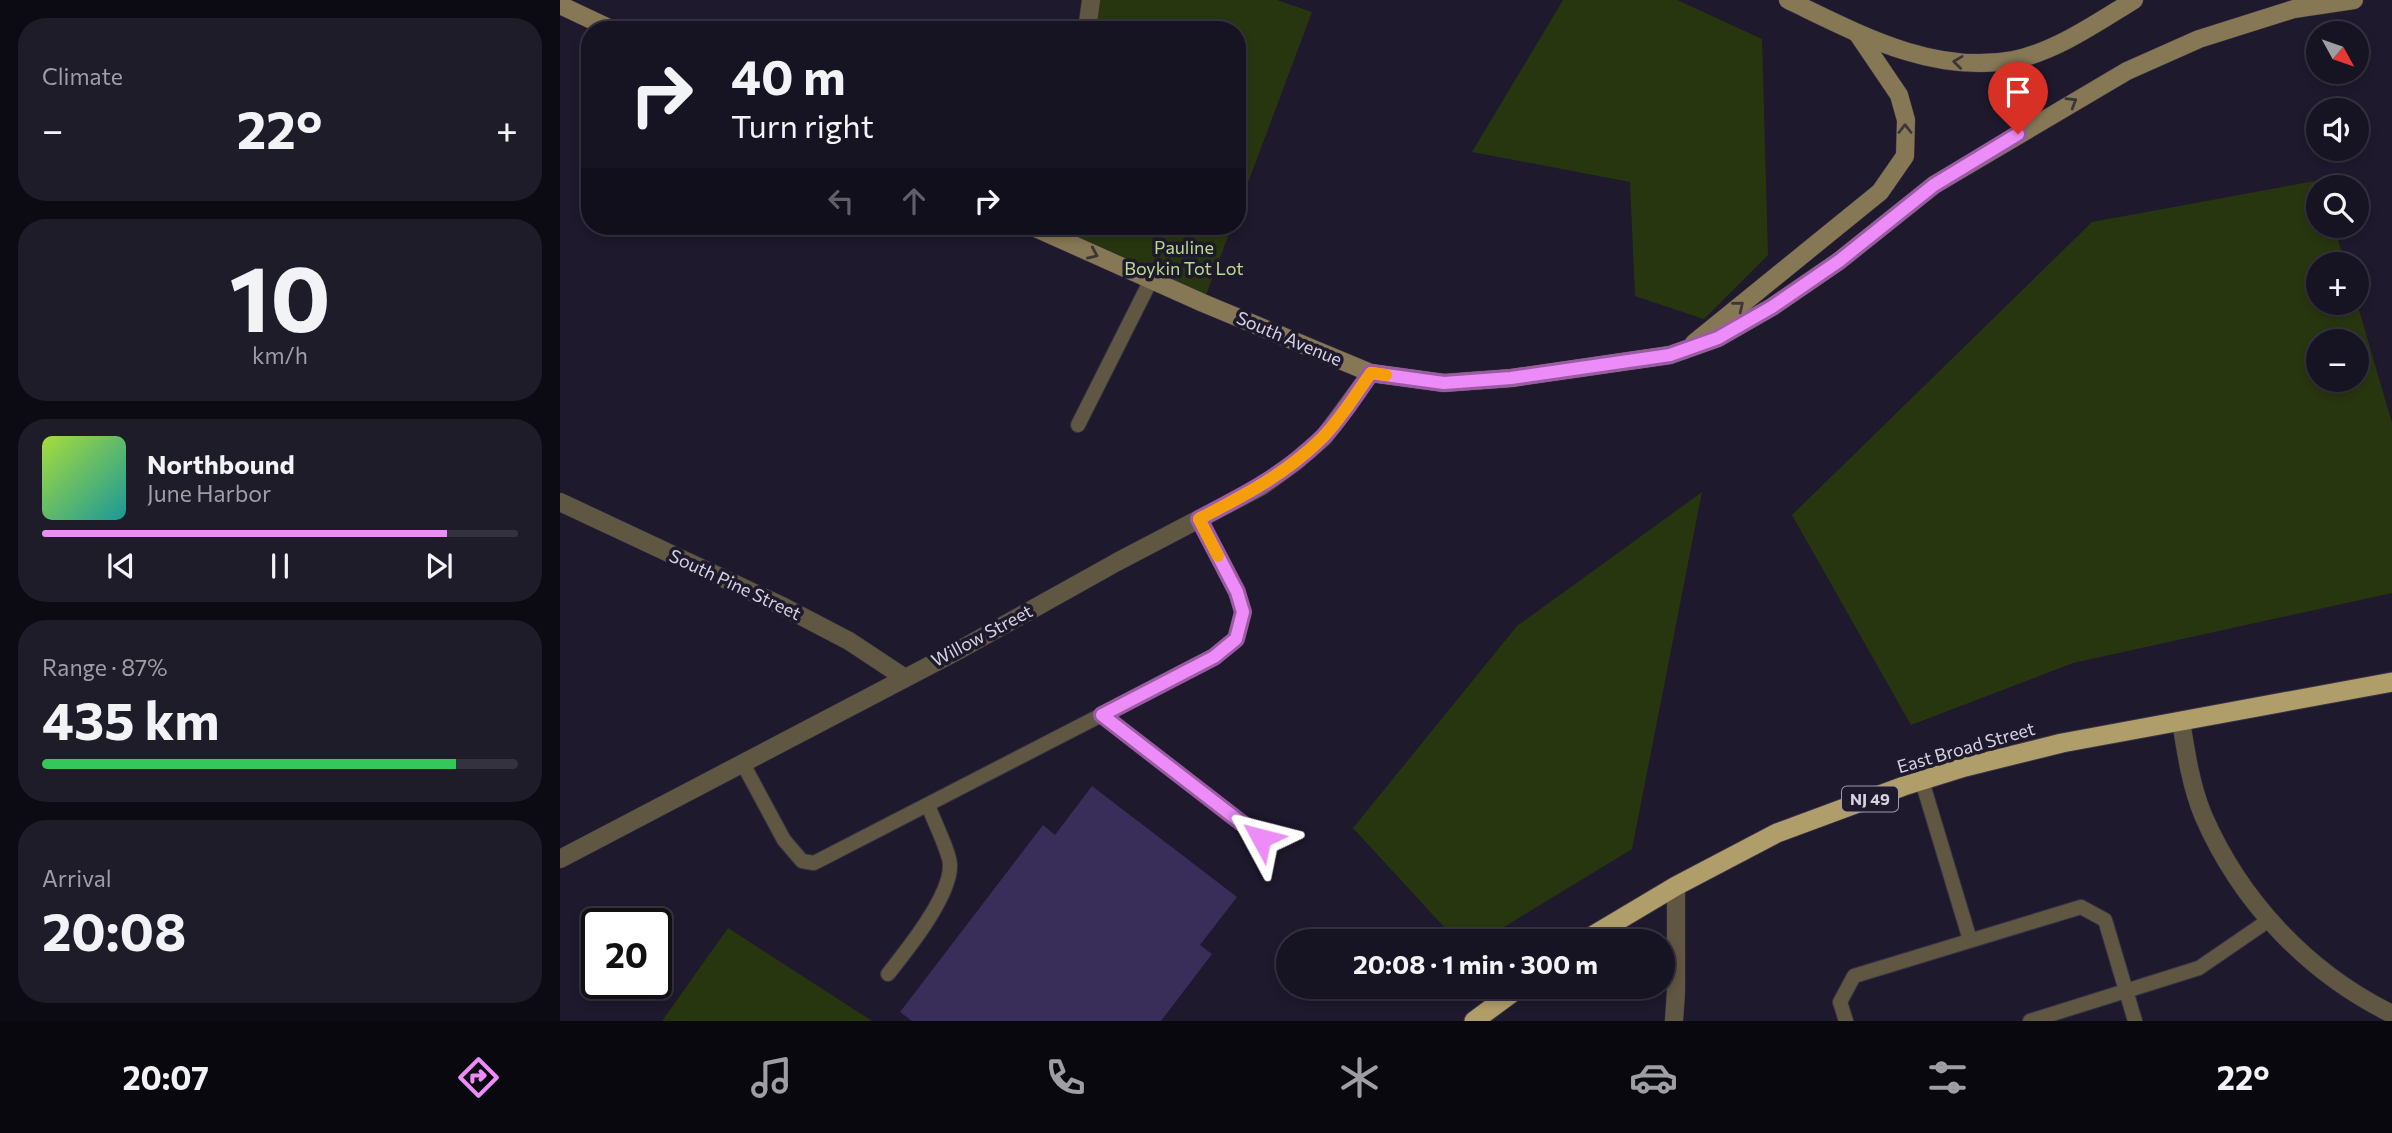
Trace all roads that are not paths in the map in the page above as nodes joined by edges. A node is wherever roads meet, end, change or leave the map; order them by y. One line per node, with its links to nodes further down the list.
1 (1091, 0): 9 (street)
2 (1788, 0): 10 (main road)
3 (2134, 0): 10 (main road, one-way to 10)
4 (2292, 0): 7 (main road)
5 (2354, 0): 7 (main road)
6 (560, 5): 8 (main road)
7 (2265, 18): 13 (main road, South Avenue, one-way to 7)
8 (594, 21)
9 (1088, 21)
10 (1857, 33): 13 (main road, one-way to 10)
11 (1064, 235): 12 (main road, South Avenue, one-way to 12)
12 (1151, 280): 14 (main road, South Avenue); 15 (lane)
13 (1686, 349): 14 (main road, South Avenue)
14 (1371, 373): 17 (street, Willow Street)
15 (1077, 425)
16 (560, 502): 18 (street, South Pine Street)
17 (1199, 519): 18 (street, Willow Street); 20 (lane)
18 (905, 678): 22 (street, Willow Street)
19 (2392, 682): 21 (highway, East Broad Street / NJ 49)
20 (1102, 715): 24 (lane); 25 (lane)
21 (2181, 721): 23 (highway, East Broad Street / NJ 49); 28 (street)
22 (742, 762): 24 (lane); 26 (street, Willow Street)
23 (1922, 781): 27 (highway, East Broad Street / NJ 49); 30 (lane)
24 (928, 805): 31 (lane)
25 (1261, 838)
26 (560, 859)
27 (1676, 886): 29 (highway, East Broad Street / NJ 49); 36 (street)
28 (2269, 920): 32 (lane); 34 (street)
29 (1604, 929)
30 (1970, 940): 32 (lane); 37 (lane)
31 (888, 974)
32 (2126, 990): 38 (lane); 39 (lane)
33 (1504, 999): 35 (highway)
34 (2392, 1014)
35 (1474, 1021)
36 (1674, 1021)
37 (1846, 1021)
38 (2029, 1021)
39 (2135, 1021)

